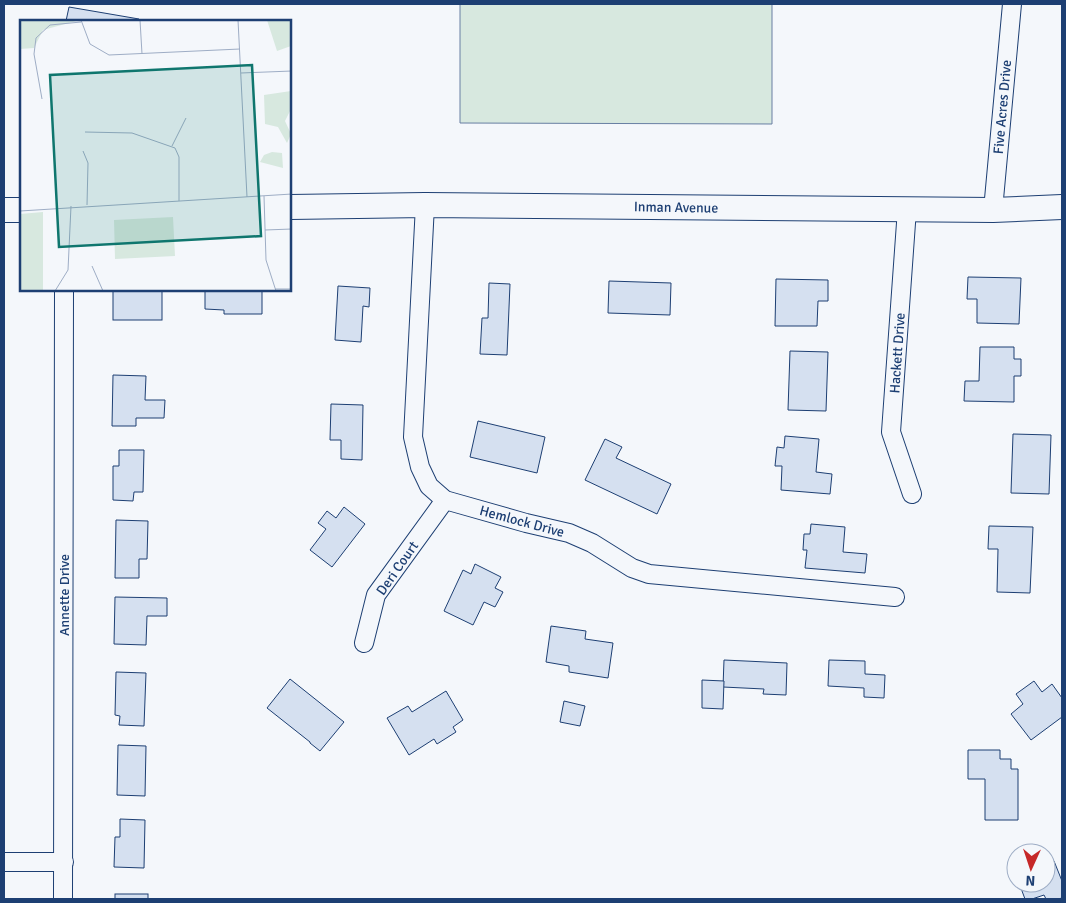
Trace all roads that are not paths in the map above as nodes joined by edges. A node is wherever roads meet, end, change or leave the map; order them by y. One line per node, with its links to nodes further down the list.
1 (1012, 4): 8 (street, Five Acres Drive)
2 (425, 205): 3 (main road, Inman Avenue); 5 (main road, Inman Avenue); 11 (street, Hemlock Drive)
3 (291, 207)
4 (1062, 207): 8 (main road, Inman Avenue)
5 (907, 209): 8 (main road, Inman Avenue); 10 (street, Hackett Drive)
6 (4, 210): 7 (main road)
7 (20, 210)
8 (993, 210)
9 (64, 291): 15 (street, Annette Drive)
10 (912, 494)
11 (446, 500): 12 (street, Hemlock Drive); 13 (street, Deri Court)
12 (895, 597)
13 (364, 643)
14 (4, 862): 15 (street)
15 (64, 862): 16 (street, Annette Drive)
16 (63, 899)

